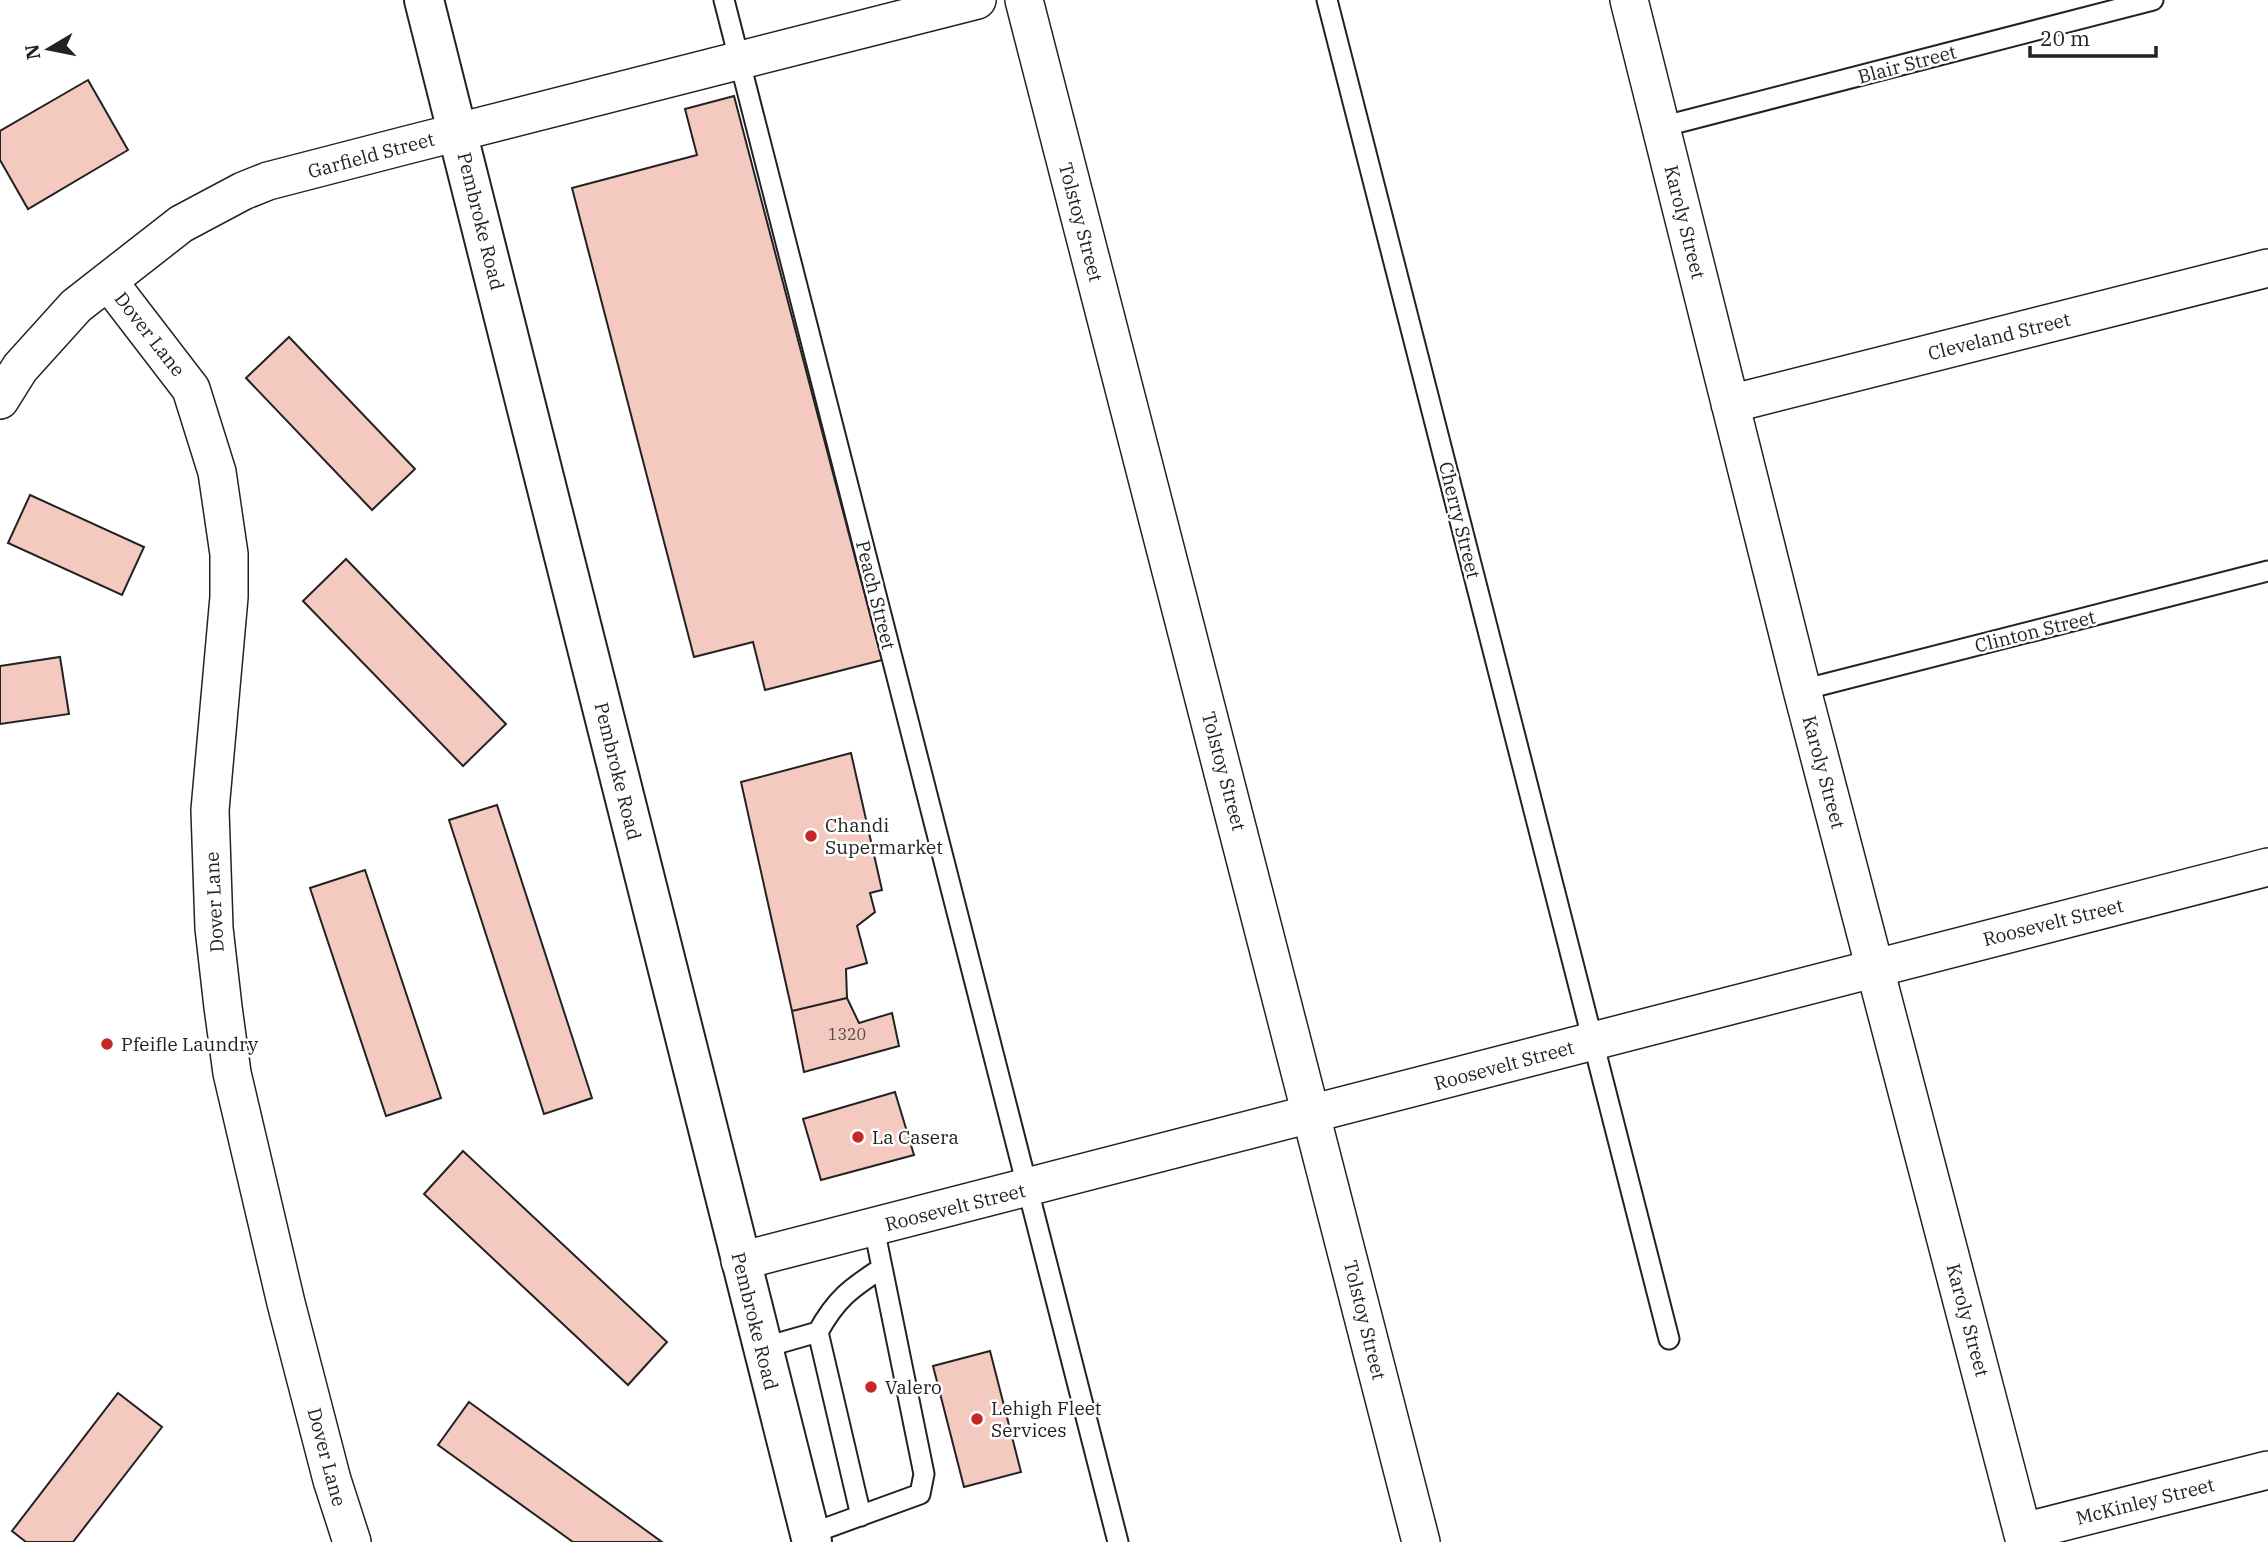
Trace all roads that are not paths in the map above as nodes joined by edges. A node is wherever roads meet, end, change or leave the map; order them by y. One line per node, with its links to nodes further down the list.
1 (424, 0): 10 (main road, Pembroke Road)
2 (724, 0): 8 (lane, Peach Street)
3 (977, 0): 8 (street, Garfield Street)
4 (1024, 0): 20 (street, Tolstoy Street)
5 (1327, 0): 19 (lane, Cherry Street)
6 (1629, 0): 9 (street, Karoly Street)
7 (2153, 0): 9 (lane, Blair Street)
8 (741, 62): 10 (street, Garfield Street); 21 (lane, Peach Street)
9 (1661, 127): 14 (street, Karoly Street)
10 (459, 132): 12 (street, Garfield Street); 23 (main road, Pembroke Road)
11 (2268, 268): 14 (street, Cleveland Street)
12 (108, 281): 13 (street, Garfield Street); 32 (street, Dover Lane)
13 (0, 400)
14 (1730, 404): 16 (street, Karoly Street)
15 (2268, 571): 16 (lane, Clinton Street)
16 (1802, 690): 18 (street, Karoly Street)
17 (2268, 867): 18 (street, Roosevelt Street)
18 (1875, 967): 19 (street, Roosevelt Street); 30 (street, Karoly Street)
19 (1593, 1041): 20 (street, Roosevelt Street); 26 (lane, Cherry Street)
20 (1314, 1117): 21 (street, Roosevelt Street); 34 (street, Tolstoy Street)
21 (1028, 1189): 22 (street, Roosevelt Street); 33 (lane, Peach Street)
22 (874, 1228): 23 (street, Roosevelt Street); 24 (lane)
23 (740, 1261): 27 (main road, Pembroke Road)
24 (882, 1268): 25 (lane); 29 (lane)
25 (818, 1332): 27 (lane); 29 (lane)
26 (1669, 1339)
27 (762, 1348): 31 (main road, Pembroke Road)
28 (2268, 1470): 30 (street, McKinley Street)
29 (861, 1516): 31 (lane)
30 (2024, 1537)
31 (811, 1538)
32 (352, 1542)
33 (1118, 1542)
34 (1421, 1542)

